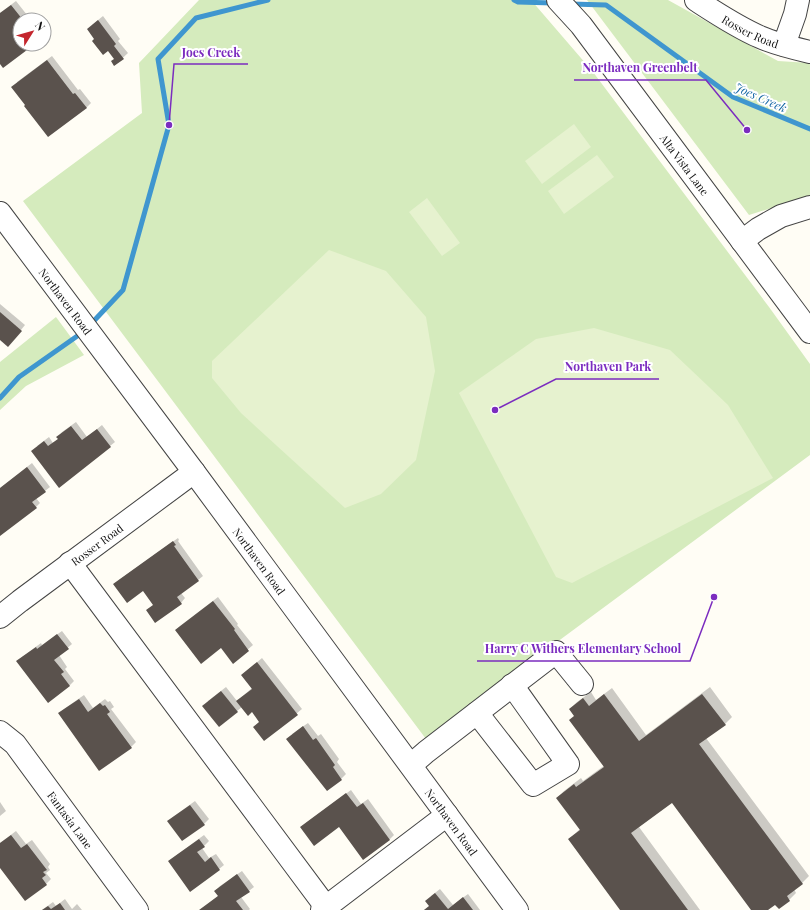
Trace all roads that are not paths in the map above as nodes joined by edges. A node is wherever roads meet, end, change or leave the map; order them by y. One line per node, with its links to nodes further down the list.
1 (558, 0): 8 (street, Alta Vista Lane)
2 (696, 0): 4 (street, Rosser Road)
3 (798, 0): 4 (street)
4 (784, 45): 5 (street, Rosser Road)
5 (810, 52)
6 (810, 208): 8 (street)
7 (0, 213): 10 (street, Northaven Road)
8 (742, 242): 9 (street, Alta Vista Lane)
9 (810, 332)
10 (194, 472): 11 (street, Rosser Road); 17 (street, Northaven Road)
11 (70, 563): 12 (street, Rosser Road); 19 (street)
12 (0, 617)
13 (582, 684): 14 (street)
14 (512, 686): 15 (street); 15 (street)
15 (477, 713): 17 (street)
16 (0, 732): 20 (street, Fantasia Lane)
17 (411, 766): 18 (street, Northaven Road)
18 (447, 814): 19 (street); 21 (street, Northaven Road)
19 (324, 908)
20 (137, 910)
21 (517, 910)

